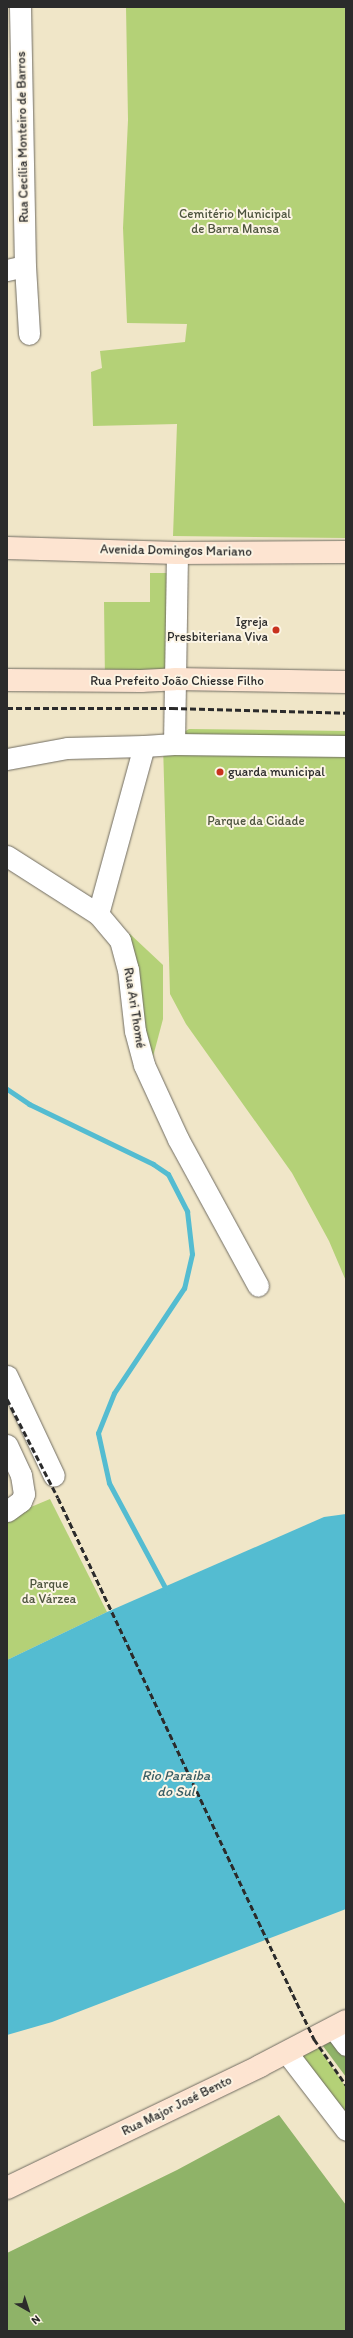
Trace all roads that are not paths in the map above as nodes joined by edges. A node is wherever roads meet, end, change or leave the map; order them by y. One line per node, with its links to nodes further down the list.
1 (20, 7): 2 (street, Rua Cecília Monteiro de Barros)
2 (16, 268): 3 (street, Rua Cecília Monteiro de Barros)
3 (29, 334)
4 (7, 548): 6 (main road, Avenida Domingos Mariano)
5 (346, 552): 6 (main road, Avenida Domingos Mariano)
6 (177, 553): 7 (street)
7 (175, 679): 8 (main road, Rua Prefeito João Chiesse Filho); 9 (main road, Rua Prefeito João Chiesse Filho); 10 (street)
8 (7, 680)
9 (346, 682)
10 (174, 744): 11 (street); 12 (street)
11 (144, 746): 13 (street); 15 (street)
12 (346, 746)
13 (7, 759)
14 (7, 856): 15 (street, Rua Ari Thomé)
15 (98, 914): 16 (street, Rua Ari Thomé)
16 (258, 1286)
17 (7, 1376): 19 (street)
18 (7, 1445): 20 (street)
19 (54, 1476)
20 (7, 1511)
21 (342, 2032): 22 (main road, Rua Major José Bento)
22 (287, 2052): 23 (street); 24 (main road, Rua Major José Bento)
23 (346, 2130)
24 (7, 2188)

